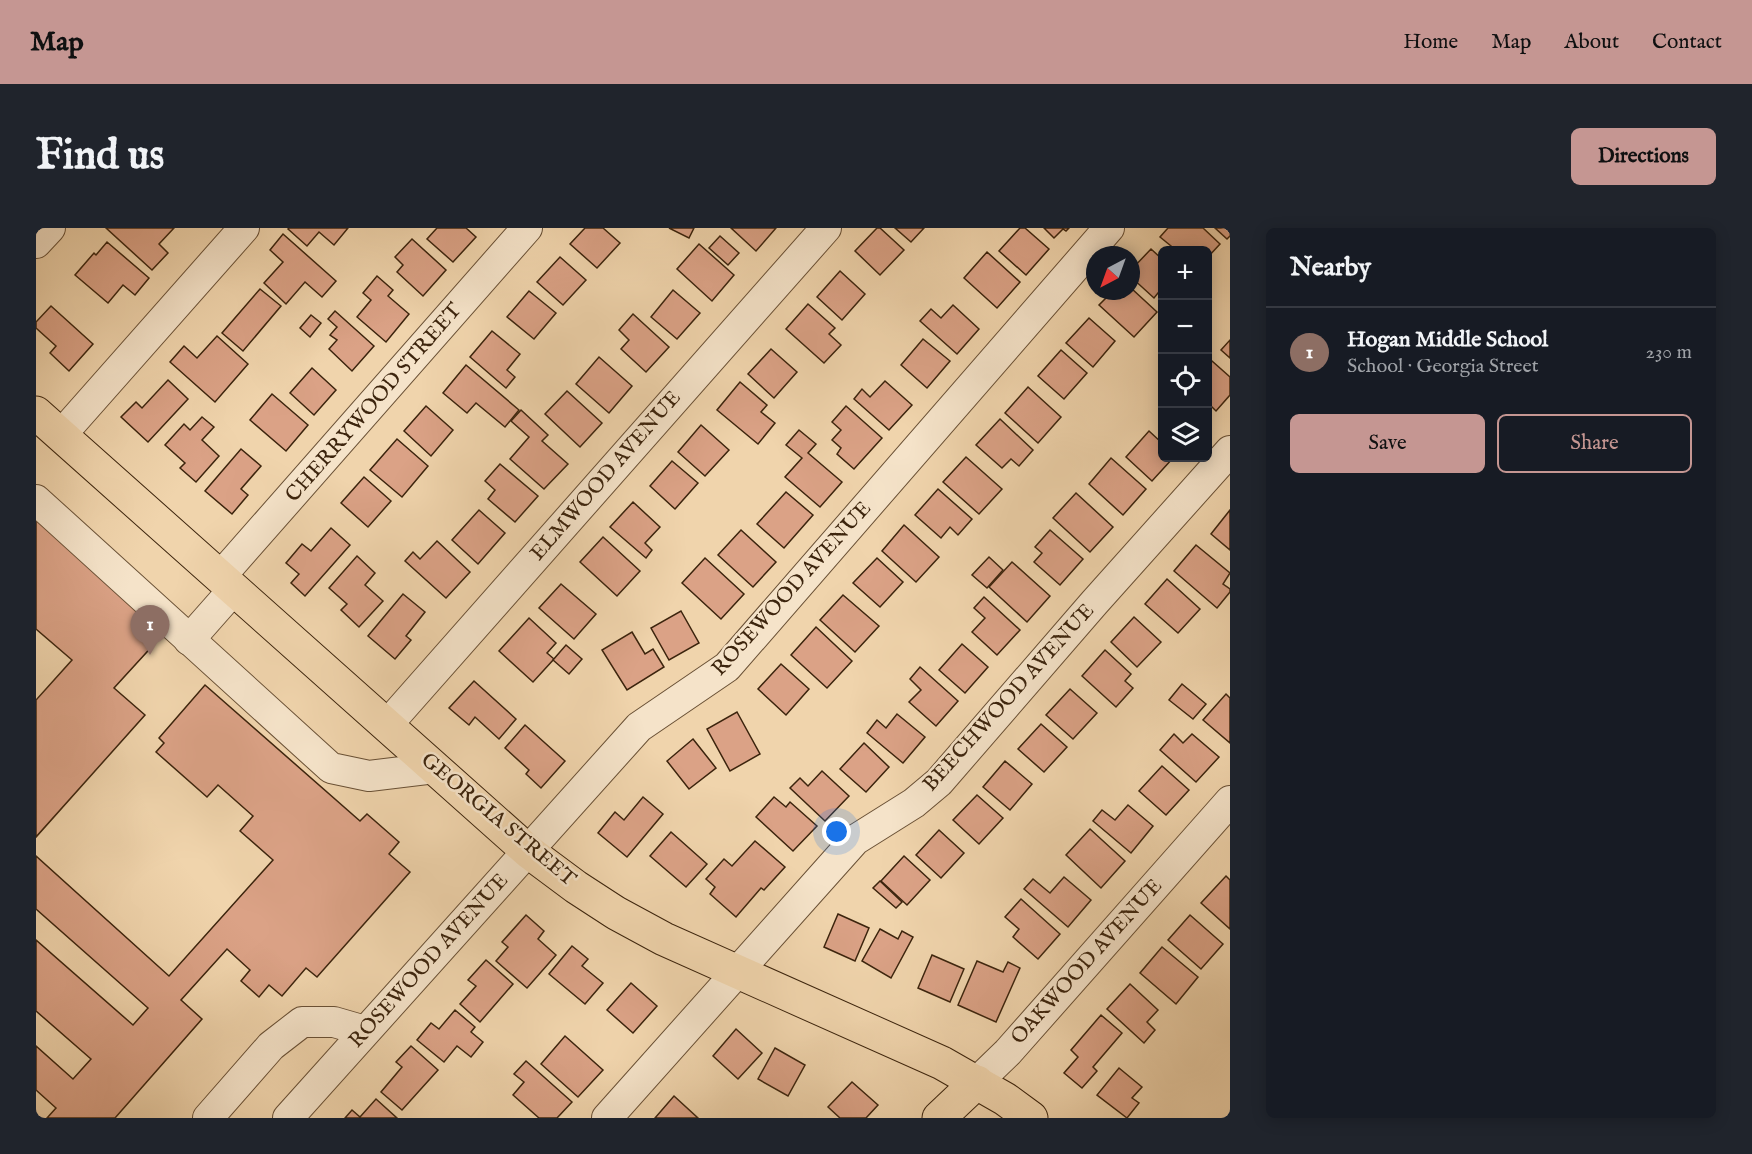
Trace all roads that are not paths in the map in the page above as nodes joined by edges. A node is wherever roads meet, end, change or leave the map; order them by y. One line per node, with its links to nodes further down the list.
1 (50, 228): 6 (street)
2 (244, 228): 8 (street)
3 (527, 228): 11 (street, CHERRYWOOD STREET)
4 (826, 228): 13 (street, ELMWOOD AVENUE)
5 (1109, 228): 16 (street, ROSEWOOD AVENUE)
6 (36, 243)
7 (36, 413): 8 (main road, GEORGIA STREET)
8 (61, 435): 11 (main road, GEORGIA STREET)
9 (1230, 450): 17 (street, BEECHWOOD AVENUE)
10 (36, 500): 12 (street)
11 (227, 583): 12 (street, CHERRYWOOD STREET); 13 (main road, GEORGIA STREET)
12 (189, 640): 14 (street)
13 (387, 725): 14 (main road, GEORGIA STREET)
14 (435, 768): 16 (main road, GEORGIA STREET)
15 (1230, 801): 19 (street, OAKWOOD AVENUE)
16 (529, 852): 17 (main road, GEORGIA STREET); 18 (street, ROSEWOOD AVENUE)
17 (738, 971): 19 (main road, GEORGIA STREET); 22 (street, BEECHWOOD AVENUE)
18 (365, 1031): 20 (street); 21 (street, ROSEWOOD AVENUE)
19 (977, 1082): 23 (main road, OAKWOOD AVENUE); 24 (main road, GEORGIA STREET)
20 (208, 1118)
21 (288, 1118)
22 (608, 1118)
23 (939, 1118)
24 (1031, 1118)

